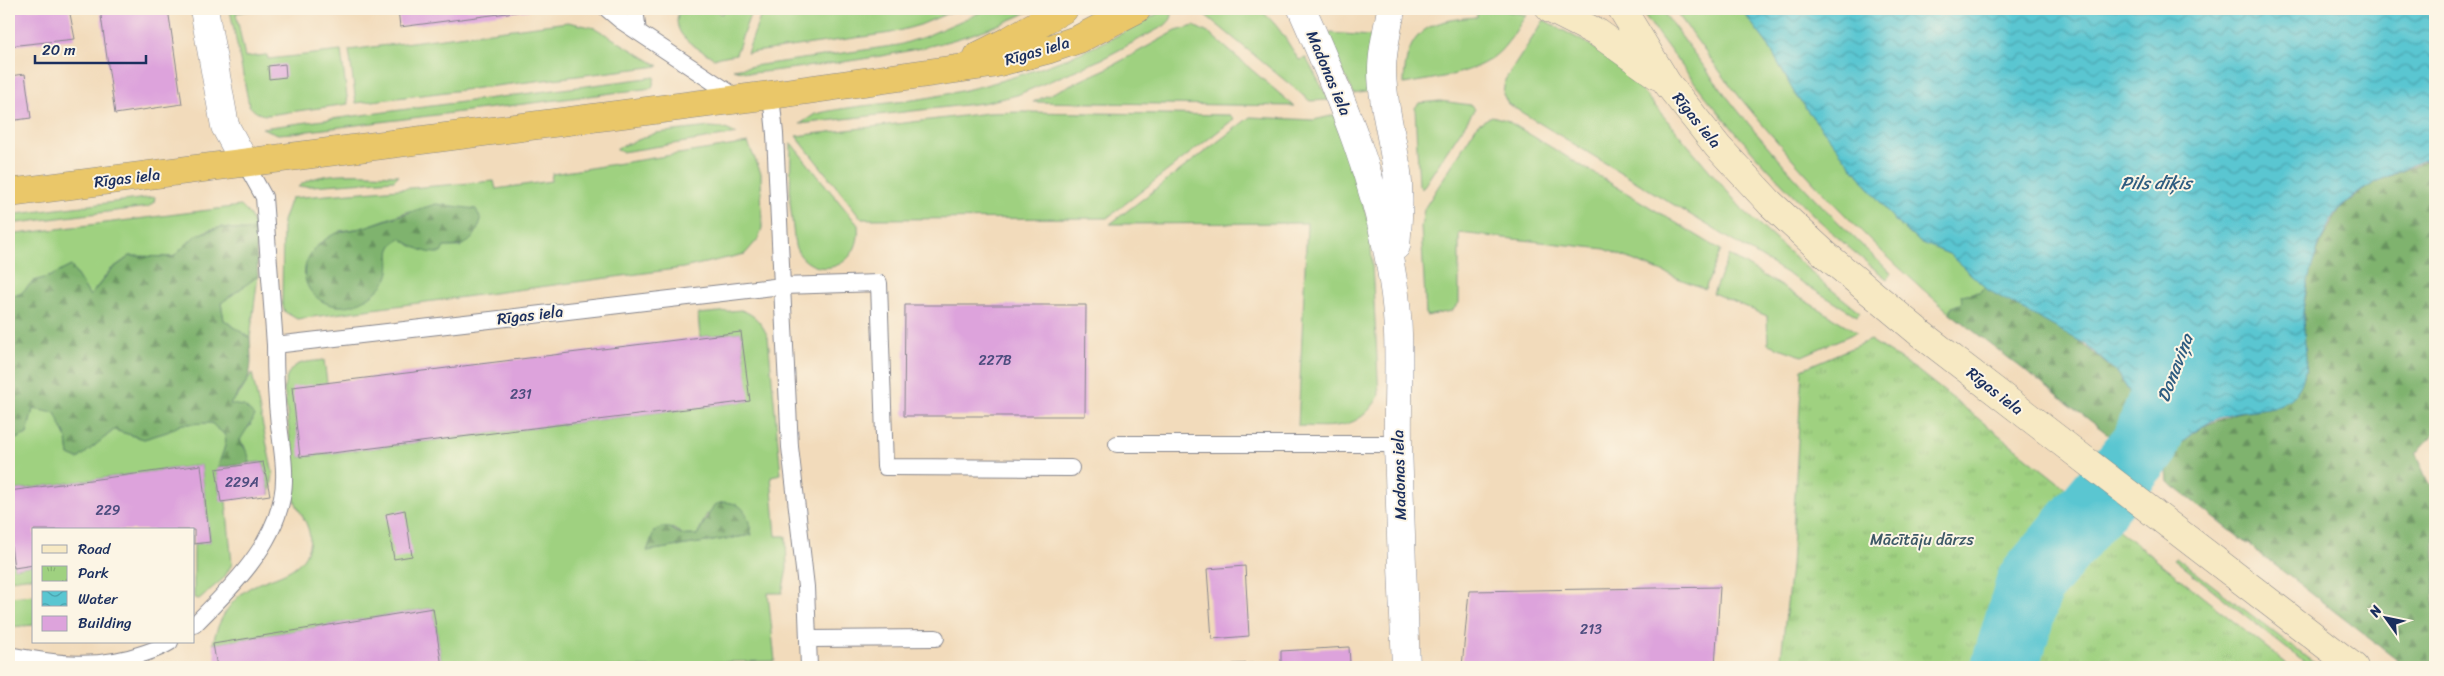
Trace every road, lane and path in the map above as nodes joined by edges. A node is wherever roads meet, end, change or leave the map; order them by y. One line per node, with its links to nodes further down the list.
1 (204, 9): 15 (street)
2 (607, 9): 10 (lane)
3 (635, 9): 10 (lane)
4 (1064, 9): 11 (highway, Rīgas iela)
5 (1137, 9): 11 (highway, Rīgas iela)
6 (1302, 9): 17 (street, Madonas iela)
7 (1391, 9): 17 (street, Madonas iela)
8 (1550, 9): 12 (main road, Rīgas iela)
9 (1622, 9): 12 (main road, Rīgas iela)
10 (638, 32): 14 (lane)
11 (931, 71): 13 (highway, Rīgas iela)
12 (1667, 83): 31 (main road, Rīgas iela)
13 (771, 96): 14 (highway, Rīgas iela); 18 (lane)
14 (740, 99): 15 (highway, Rīgas iela)
15 (245, 163): 16 (highway, Rīgas iela); 19 (lane)
16 (9, 193)
17 (1394, 282): 21 (street, Madonas iela)
18 (782, 286): 19 (lane, Rīgas iela); 22 (lane, Rīgas iela); 25 (lane)
19 (275, 345): 23 (lane)
20 (1117, 444): 21 (lane)
21 (1398, 444): 30 (street, Madonas iela)
22 (1070, 468)
23 (195, 624)
24 (936, 638): 25 (lane)
25 (808, 639): 29 (lane)
26 (165, 644): 28 (lane)
27 (9, 655): 28 (lane)
28 (114, 665)
29 (809, 667)
30 (1406, 667)
31 (2354, 667)

